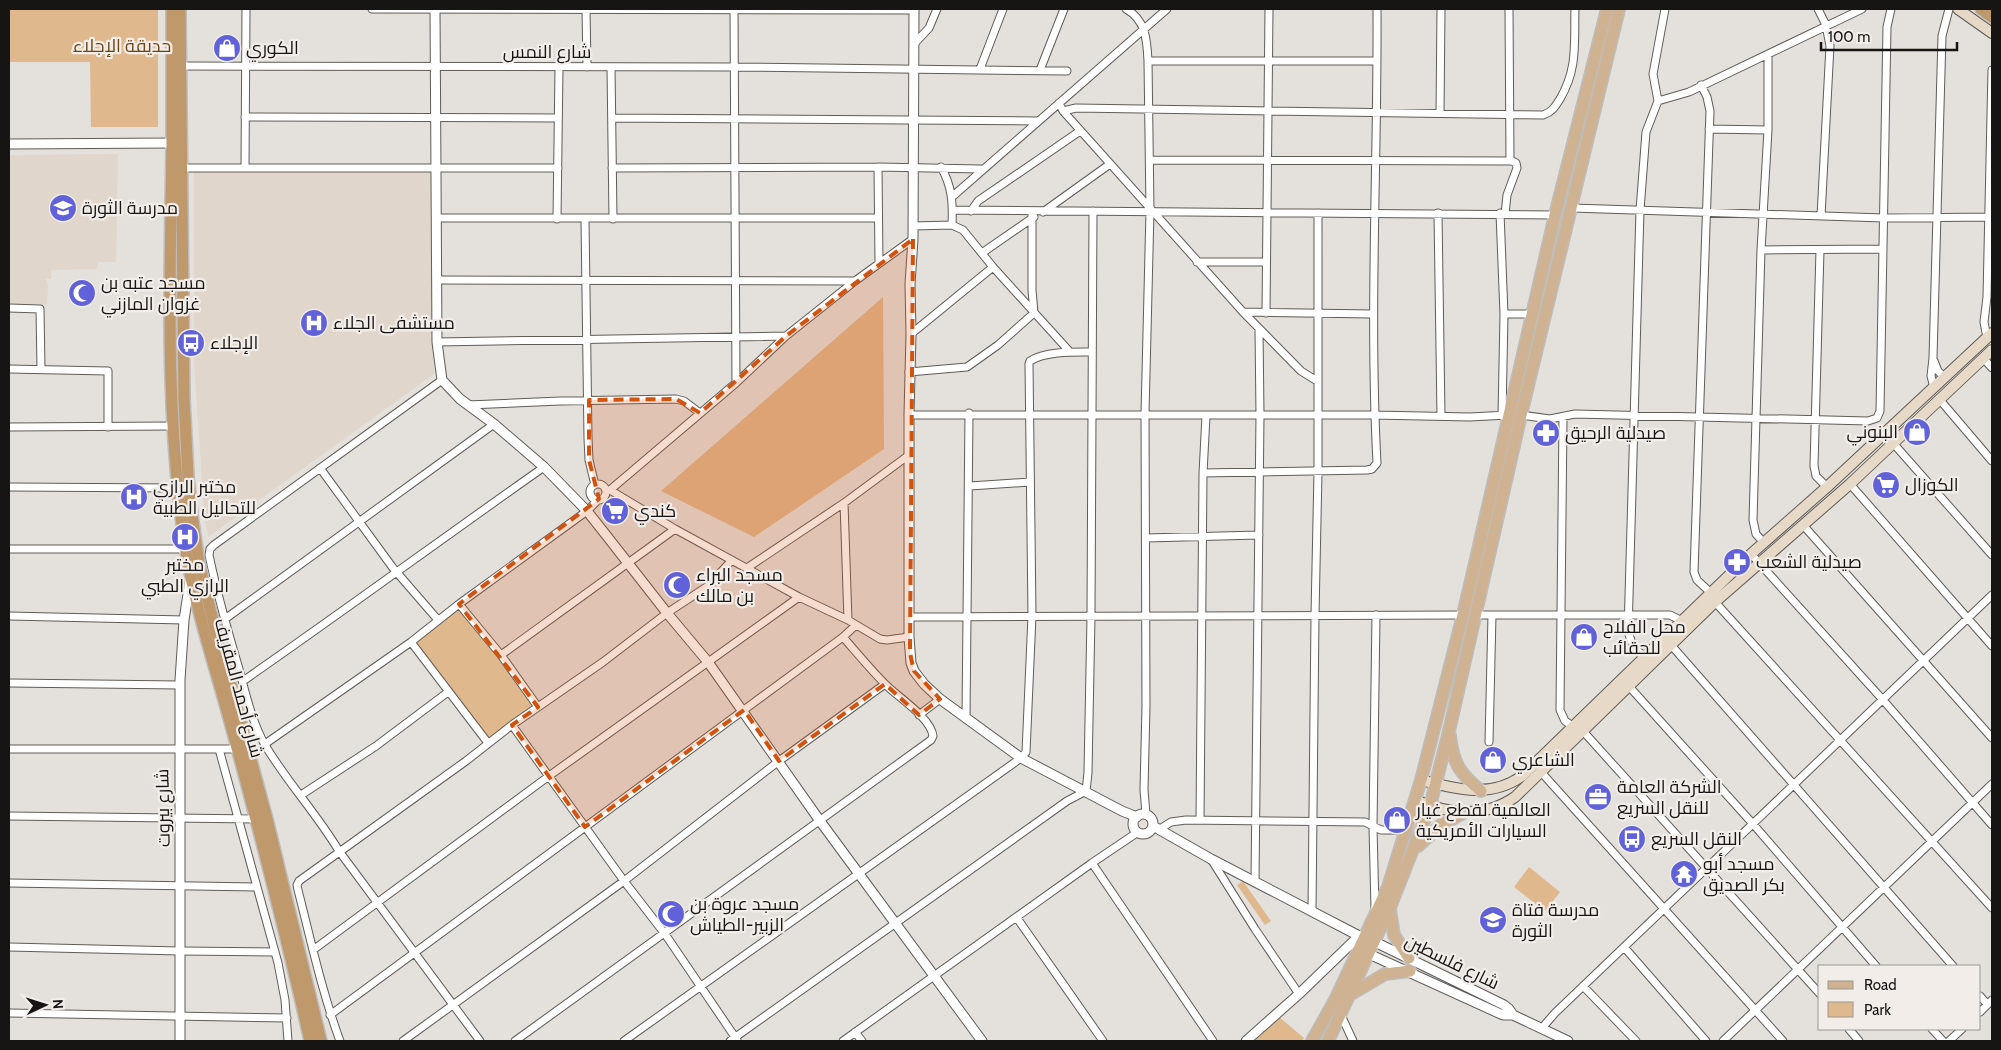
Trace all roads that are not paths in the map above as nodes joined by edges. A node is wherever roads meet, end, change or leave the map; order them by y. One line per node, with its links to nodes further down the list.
1 (172, 9): 68 (highway, شارع أحمد المقريف)
2 (180, 9): 37 (highway, شارع أحمد المقريف)
3 (246, 9): 38 (street)
4 (372, 9): 5 (street)
5 (435, 9): 6 (street); 43 (street)
6 (586, 9): 7 (street); 40 (street)
7 (734, 9): 8 (street); 42 (street)
8 (914, 9): 32 (street)
9 (937, 9): 32 (street)
10 (1003, 9): 45 (street)
11 (1064, 9): 46 (street)
12 (1126, 9): 30 (street)
13 (1167, 9): 30 (street)
14 (1269, 9): 34 (street)
15 (1377, 9): 36 (street)
16 (1442, 9): 56 (street)
17 (1509, 9): 57 (street)
18 (1575, 9): 57 (street)
19 (1607, 9): 101 (main road)
20 (1619, 9): 86 (main road)
21 (1665, 9): 50 (street)
22 (1818, 9): 29 (street)
23 (1862, 9): 29 (street)
24 (1950, 9): 103 (street)
25 (1958, 9): 31 (main road)
26 (1981, 9): 28 (highway)
27 (1888, 10): 108 (street)
28 (1992, 17)
29 (1826, 25): 33 (street); 102 (street)
30 (1144, 28): 35 (street); 51 (street)
31 (1992, 33)
32 (914, 44): 44 (street)
33 (1768, 54): 49 (street); 66 (street)
34 (1269, 60): 35 (street); 36 (street); 54 (street)
35 (1148, 61): 52 (street)
36 (1377, 61): 55 (street)
37 (181, 66): 38 (street, شارع النمس); 78 (highway, شارع أحمد المقريف)
38 (246, 66): 43 (street, شارع النمس); 58 (street)
39 (559, 67): 40 (street, شارع النمس); 43 (street, شارع النمس); 60 (street)
40 (587, 67): 41 (street, شارع النمس)
41 (611, 67): 42 (street, شارع النمس); 61 (street)
42 (734, 67): 44 (street, شارع النمس); 62 (street)
43 (435, 68): 59 (street)
44 (914, 68): 45 (street, شارع النمس); 63 (street)
45 (980, 69): 46 (street, شارع النمس)
46 (1040, 70): 47 (street, شارع النمس)
47 (1067, 70)
48 (1992, 70): 104 (street)
49 (1701, 85): 50 (street); 65 (street)
50 (1658, 101): 90 (street)
51 (1059, 103): 53 (street); 64 (street)
52 (1149, 109): 53 (street); 54 (street); 70 (street)
53 (1062, 111): 67 (street)
54 (1268, 111): 55 (street); 71 (street)
55 (1377, 111): 56 (street); 72 (street)
56 (1440, 113): 57 (street)
57 (1510, 115): 73 (street)
58 (245, 117): 59 (street); 79 (street)
59 (436, 118): 60 (street); 75 (street)
60 (558, 118): 80 (street)
61 (612, 118): 62 (street); 81 (street)
62 (734, 118): 63 (street); 82 (street)
63 (913, 120): 64 (street); 83 (street)
64 (1037, 121): 84 (street)
65 (1709, 129): 66 (street); 93 (street)
66 (1768, 130): 99 (street)
67 (1080, 131): 74 (street); 88 (street)
68 (172, 142): 69 (street); 123 (highway, شارع أحمد المقريف)
69 (9, 144)
70 (1150, 160): 71 (street); 92 (street)
71 (1268, 160): 72 (street); 94 (street)
72 (1376, 161): 73 (street); 97 (street)
73 (1510, 161): 96 (street)
74 (1110, 164): 91 (street); 92 (street)
75 (436, 167): 79 (street); 80 (street); 105 (street)
76 (878, 167): 82 (street); 83 (street); 107 (street)
77 (941, 167): 83 (street); 84 (street); 85 (street)
78 (181, 168): 79 (street); 124 (highway, شارع أحمد المقريف)
79 (245, 168)
80 (558, 168): 109 (street)
81 (612, 168): 82 (street); 106 (street)
82 (734, 168): 111 (street)
83 (912, 168): 113 (street)
84 (981, 170): 85 (street)
85 (953, 196): 87 (street)
86 (1572, 208): 90 (street); 173 (main road)
87 (953, 210): 88 (street); 112 (street)
88 (971, 210): 100 (street)
89 (1094, 210): 91 (street); 92 (street); 148 (street)
90 (1640, 210): 93 (street); 174 (street)
91 (1043, 211): 100 (street)
92 (1150, 211): 94 (street); 119 (street); 165 (street)
93 (1705, 212): 99 (street); 177 (street)
94 (1267, 213): 95 (street); 120 (street)
95 (1318, 213): 97 (street); 135 (street)
96 (1502, 213): 98 (street); 101 (street); 137 (street)
97 (1375, 214): 98 (street); 136 (street)
98 (1438, 214): 176 (street)
99 (1763, 214): 102 (street); 116 (street)
100 (1032, 215): 118 (street); 133 (street)
101 (1555, 215): 138 (main road)
102 (1821, 216): 108 (street)
103 (1937, 217): 104 (street); 108 (street); 149 (street)
104 (1990, 217): 129 (street)
105 (437, 218): 109 (street); 125 (street)
106 (613, 218): 110 (street); 111 (street)
107 (878, 218): 111 (street); 121 (street)
108 (1884, 218): 115 (street)
109 (557, 219): 110 (street)
110 (585, 219): 127 (street)
111 (735, 219): 126 (street)
112 (952, 224): 113 (street); 118 (street)
113 (913, 226): 114 (street)
114 (913, 239): 121 (street); 140 (street)
115 (1883, 249): 117 (street); 180 (street)
116 (1762, 250): 117 (street); 179 (street)
117 (1820, 250): 180 (street)
118 (982, 253): 122 (street)
119 (1197, 262): 120 (street); 132 (street)
120 (1266, 262): 134 (street)
121 (880, 263): 128 (street)
122 (993, 267): 133 (street); 140 (street)
123 (169, 279): 124 (highway); 183 (highway, شارع أحمد المقريف)
124 (182, 279): 373 (highway, شارع أحمد المقريف)
125 (438, 280): 127 (street); 145 (street)
126 (735, 280): 127 (street); 128 (street); 141 (street)
127 (585, 281): 144 (street)
128 (855, 281): 142 (street)
129 (1986, 297): 131 (street); 143 (street)
130 (9, 308): 153 (street)
131 (1992, 309)
132 (1243, 312): 134 (street); 139 (street)
133 (1034, 313): 147 (street); 154 (street)
134 (1266, 313): 135 (street)
135 (1317, 314): 136 (street); 157 (street)
136 (1373, 314): 171 (street)
137 (1504, 314): 138 (street); 172 (street)
138 (1532, 314): 172 (main road)
139 (1259, 329): 157 (street); 169 (street)
140 (911, 334): 154 (street)
141 (736, 336): 142 (street); 144 (street); 158 (street)
142 (786, 336): 158 (street)
143 (1990, 336): 155 (main road)
144 (587, 339): 145 (street); 160 (street)
145 (437, 342): 156 (street)
146 (1992, 350): 150 (main road)
147 (1070, 352): 148 (street); 167 (street)
148 (1092, 352): 168 (street)
149 (1933, 358): 155 (street); 159 (street)
150 (1983, 358): 152 (street); 161 (main road)
151 (9, 368): 153 (street)
152 (1992, 368)
153 (41, 369): 182 (street)
154 (909, 372): 166 (street)
155 (1945, 378): 159 (main road)
156 (442, 380): 162 (street); 189 (street)
157 (1317, 381): 170 (street)
158 (736, 382): 163 (street)
159 (1934, 388): 198 (main road)
160 (589, 400): 162 (street); 163 (street); 195 (street)
161 (1940, 400): 185 (main road); 187 (street)
162 (468, 405): 181 (street)
163 (700, 413): 200 (street)
164 (969, 413): 166 (street); 167 (street); 196 (street)
165 (1145, 414): 168 (street); 175 (street); 209 (street)
166 (909, 415): 186 (street)
167 (1030, 415): 168 (street); 193 (street)
168 (1093, 415): 237 (street)
169 (1260, 415): 170 (street); 175 (street); 190 (street)
170 (1319, 415): 171 (street); 191 (street)
171 (1374, 415): 176 (street); 191 (street)
172 (1506, 415): 176 (street); 229 (main road)
173 (1521, 415): 178 (street); 230 (main road)
174 (1635, 415): 177 (street); 178 (street); 233 (street)
175 (1206, 416): 192 (street)
176 (1441, 416)
177 (1699, 417): 179 (street); 223 (street)
178 (1563, 418): 232 (street)
179 (1756, 418): 180 (street); 210 (street)
180 (1815, 420): 198 (street)
181 (494, 424): 188 (street); 204 (street)
182 (108, 426): 183 (street); 184 (street)
183 (173, 426): 199 (highway, شارع أحمد المقريف)
184 (9, 427)
185 (1893, 443): 194 (main road); 214 (street)
186 (909, 455): 202 (street); 240 (street)
187 (1992, 461)
188 (544, 467): 203 (street); 219 (street)
189 (320, 468): 204 (street); 241 (street)
190 (1259, 471): 191 (street); 192 (street); 208 (street)
191 (1318, 472): 227 (street)
192 (1203, 473): 207 (street)
193 (1030, 482): 196 (street); 236 (street)
194 (1850, 484): 205 (main road); 242 (street)
195 (595, 485): 200 (street); 201 (street)
196 (970, 486): 235 (street)
197 (9, 487): 199 (street)
198 (1827, 487): 210 (main road)
199 (177, 488): 212 (highway, شارع أحمد المقريف)
200 (608, 490): 201 (street); 206 (street)
201 (598, 500): 203 (street)
202 (844, 503): 218 (street); 245 (street)
203 (587, 511): 216 (street); 224 (street)
204 (359, 522): 219 (street); 241 (street)
205 (1803, 524): 217 (main road); 255 (street)
206 (675, 530): 215 (street); 216 (street)
207 (1203, 535): 208 (street); 209 (street); 239 (street)
208 (1259, 535): 226 (street)
209 (1146, 538): 238 (street)
210 (1764, 543): 213 (main road)
211 (9, 549): 212 (street)
212 (186, 549): 220 (highway, شارع أحمد المقريف)
213 (1751, 554): 217 (street); 223 (main road)
214 (1992, 555)
215 (732, 560): 218 (street); 225 (street)
216 (627, 562): 225 (street); 253 (street)
217 (1759, 563): 223 (main road); 264 (street)
218 (746, 568): 222 (street)
219 (396, 572): 244 (street); 257 (street)
220 (191, 576): 243 (street, شارع بيروت); 279 (highway, شارع أحمد المقريف)
221 (1992, 595): 242 (street)
222 (798, 597): 245 (street); 256 (street)
223 (1713, 597): 246 (main road); 251 (main road); 273 (street)
224 (459, 604): 244 (street); 253 (street)
225 (667, 614): 256 (street); 265 (street)
226 (1258, 615): 227 (street); 239 (street); 303 (street)
227 (1315, 615): 228 (street); 304 (street)
228 (1376, 615): 229 (street); 307 (street)
229 (1463, 615): 285 (main road)
230 (1475, 615): 231 (street); 271 (main road)
231 (1492, 615): 232 (street); 274 (street)
232 (1561, 615): 233 (street); 270 (street)
233 (1628, 615): 246 (street); 254 (street)
234 (9, 616): 243 (street)
235 (968, 616): 236 (street); 240 (street); 268 (street)
236 (1032, 616): 237 (street); 281 (street)
237 (1092, 616): 238 (street); 289 (street)
238 (1146, 616): 239 (street); 297 (street)
239 (1202, 616): 301 (street)
240 (910, 617): 248 (street)
241 (225, 619): 257 (street)
242 (1968, 619): 252 (street); 255 (street)
243 (184, 620): 261 (street, شارع بيروت)
244 (438, 620): 250 (street)
245 (848, 620): 247 (street)
246 (1682, 621): 254 (main road)
247 (856, 625): 248 (street); 249 (street)
248 (909, 637): 263 (street)
249 (843, 638): 260 (street); 266 (street)
250 (411, 642): 262 (street); 276 (street)
251 (1671, 645): 259 (main road); 287 (street)
252 (1992, 646)
253 (501, 656): 265 (street)
254 (1644, 657): 259 (main road)
255 (1923, 661): 264 (street); 272 (street)
256 (708, 662): 266 (street); 284 (street)
257 (243, 681): 276 (street)
258 (9, 683): 261 (street)
259 (1626, 683): 270 (main road); 305 (street)
260 (885, 684): 267 (street); 282 (street)
261 (180, 685): 280 (street, شارع بيروت)
262 (448, 692): 275 (street); 291 (street)
263 (940, 699): 267 (street); 268 (street)
264 (1883, 700): 273 (street); 293 (street)
265 (538, 707): 269 (street)
266 (744, 710): 282 (street); 308 (street)
267 (920, 714): 302 (street)
268 (966, 719): 281 (street)
269 (512, 725): 275 (street); 284 (street)
270 (1578, 729): 283 (main road); 290 (main road); 317 (street)
271 (1449, 731): 286 (main road); 290 (main road)
272 (1992, 738)
273 (1841, 740): 287 (street); 312 (street)
274 (1490, 742)
275 (488, 743): 313 (street)
276 (265, 744): 291 (street)
277 (9, 749): 280 (street)
278 (219, 749): 279 (street); 280 (street); 299 (street)
279 (237, 749): 300 (highway, شارع أحمد المقريف)
280 (179, 750): 298 (street, شارع بيروت)
281 (1022, 758): 289 (street); 318 (street)
282 (779, 761): 302 (street); 319 (street)
283 (1541, 772): 295 (main road); 328 (street)
284 (549, 776): 308 (street); 325 (street)
285 (1421, 780): 286 (main road); 292 (main road)
286 (1436, 784): 290 (main road); 294 (main road)
287 (1794, 784): 305 (street); 324 (street)
288 (1992, 784): 293 (street)
289 (1086, 791): 297 (street); 332 (street)
290 (1481, 791)
291 (301, 795): 313 (street)
292 (1415, 800): 294 (main road); 310 (main road)
293 (1972, 803): 306 (street); 312 (street)
294 (1430, 806): 295 (main road); 314 (main road)
295 (1463, 813): 314 (main road)
296 (9, 816): 298 (street)
297 (1141, 816): 309 (street); 311 (street)
298 (180, 818): 299 (street); 322 (street, شارع بيروت)
299 (239, 819): 300 (street); 323 (street)
300 (256, 819): 372 (highway, شارع أحمد المقريف)
301 (1200, 820): 303 (street); 309 (street)
302 (820, 821): 318 (street); 334 (street)
303 (1256, 821): 304 (street); 320 (street)
304 (1314, 821): 307 (street); 329 (street)
305 (1753, 824): 317 (street); 333 (street)
306 (1992, 825)
307 (1373, 826): 310 (street); 330 (street)
308 (585, 827): 319 (street); 341 (street)
309 (1156, 828): 311 (street); 315 (street, شارع فلسطين)
310 (1406, 830): 330 (main road)
311 (1138, 832): 316 (street)
312 (1931, 842): 324 (street); 327 (street)
313 (339, 851): 325 (street); 338 (street)
314 (1414, 851): 326 (main road)
315 (1211, 859): 320 (street, شارع فلسطين); 352 (street)
316 (1092, 863): 331 (street); 383 (street)
317 (1707, 868): 328 (street); 346 (street)
318 (858, 873): 332 (street); 349 (street)
319 (624, 881): 334 (street); 355 (street)
320 (1255, 882): 329 (street, شارع فلسطين)
321 (9, 883): 322 (street)
322 (180, 886): 323 (street); 339 (street, شارع بيروت)
323 (256, 887): 340 (street)
324 (1884, 888): 333 (street); 345 (street)
325 (377, 903): 338 (street); 341 (street)
326 (1390, 908): 335 (main road); 343 (main road)
327 (1992, 908)
328 (1664, 909): 337 (street); 356 (street)
329 (1312, 911): 335 (street, شارع فلسطين)
330 (1376, 915): 335 (main road)
331 (1017, 918): 348 (street); 382 (street)
332 (896, 922): 348 (street); 369 (street)
333 (1842, 928): 344 (street); 346 (street)
334 (665, 934): 349 (street); 377 (street)
335 (1366, 939): 342 (main road); 343 (street, شارع فلسطين); 352 (street); 385 (main road)
336 (9, 947): 339 (street)
337 (1624, 947): 350 (street); 390 (street)
338 (313, 950): 359 (street)
339 (180, 951): 340 (street); 362 (street, شارع بيروت)
340 (275, 952): 363 (street)
341 (414, 952): 355 (street); 359 (street)
342 (1369, 954): 347 (street, شارع فلسطين); 353 (main road)
343 (1409, 958): 361 (street, شارع فلسطين)
344 (1875, 965)
345 (1952, 965)
346 (1799, 969): 351 (street); 356 (street)
347 (1410, 971): 353 (main road); 361 (street, شارع فلسطين)
348 (935, 976): 368 (street); 381 (street)
349 (700, 986): 369 (street); 378 (street)
350 (1584, 986): 364 (street); 389 (street)
351 (1818, 992)
352 (1299, 994): 384 (street)
353 (1351, 994): 360 (main road)
354 (1990, 1002): 357 (street)
355 (454, 1004): 375 (street); 376 (street)
356 (1755, 1011): 391 (street); 392 (street)
357 (1981, 1011)
358 (9, 1013): 362 (street)
359 (330, 1015): 374 (street)
360 (1342, 1015): 386 (main road); 387 (street)
361 (1513, 1015): 364 (street, شارع فلسطين)
362 (180, 1017): 363 (street); 370 (street, شارع بيروت)
363 (287, 1018): 371 (street)
364 (1542, 1028): 388 (street, شارع فلسطين)
365 (1850, 1030): 393 (street)
366 (1933, 1030): 394 (street)
367 (1961, 1030): 395 (street)
368 (855, 1032): 379 (street); 380 (street)
369 (734, 1040)
370 (180, 1041)
371 (288, 1041)
372 (310, 1041)
373 (321, 1041)
374 (340, 1041)
375 (403, 1041)
376 (480, 1041)
377 (515, 1041)
378 (624, 1041)
379 (843, 1041)
380 (862, 1041)
381 (982, 1041)
382 (1104, 1041)
383 (1213, 1041)
384 (1246, 1041)
385 (1312, 1041)
386 (1328, 1041)
387 (1353, 1041)
388 (1568, 1041)
389 (1636, 1041)
390 (1706, 1041)
391 (1723, 1041)
392 (1783, 1041)
393 (1859, 1041)
394 (1943, 1041)
395 (1949, 1041)

